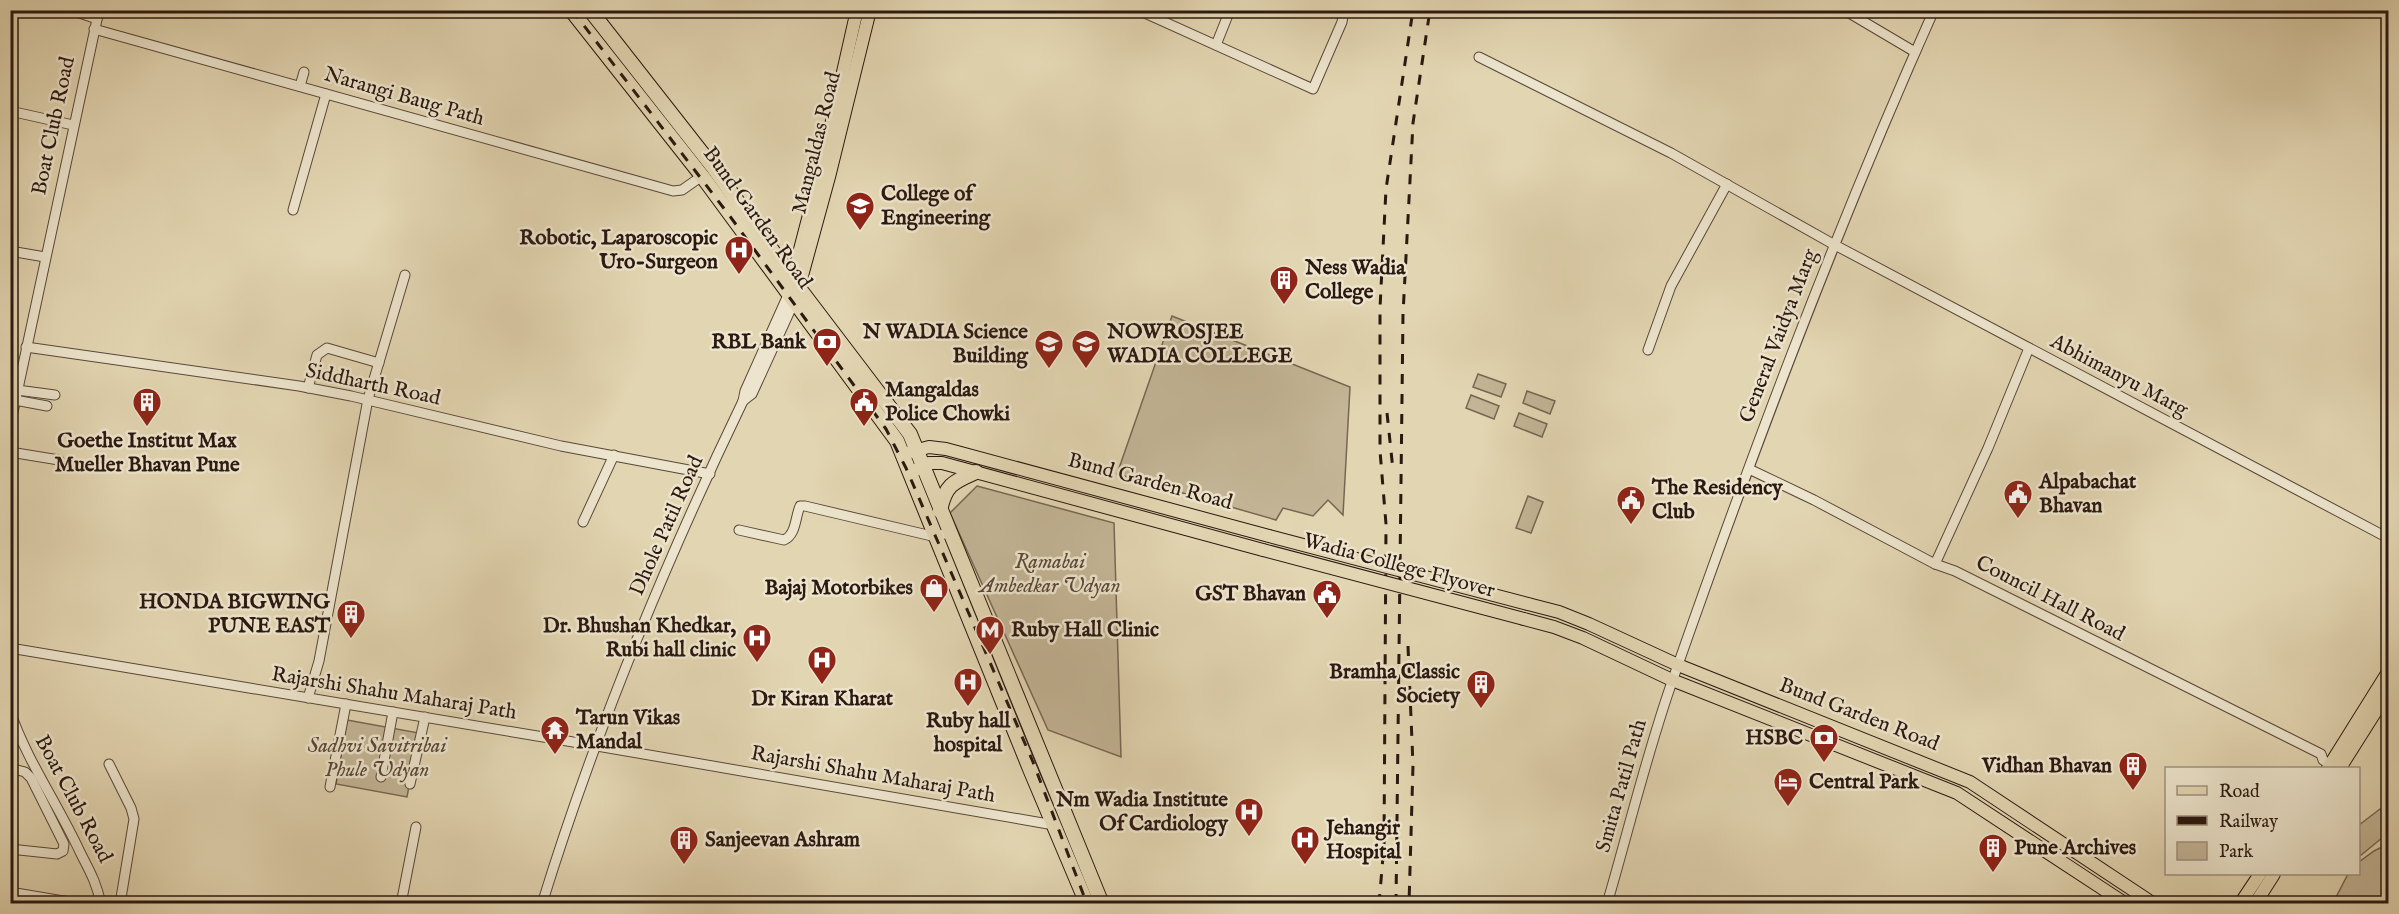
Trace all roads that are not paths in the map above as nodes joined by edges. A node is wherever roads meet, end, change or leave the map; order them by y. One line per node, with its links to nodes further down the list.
1 (71, 10): 11 (street)
2 (571, 10): 21 (highway, Bund Garden Road)
3 (590, 10): 28 (highway, Bund Garden Road)
4 (857, 10): 28 (main road, Mangaldas Road)
5 (870, 10): 28 (main road, Mangaldas Road)
6 (1138, 10): 13 (street)
7 (1230, 10): 13 (street)
8 (1344, 10): 13 (street)
9 (1845, 10): 14 (street)
10 (1934, 10): 14 (street, General Vaidya Marg)
11 (98, 15): 12 (street, Boat Club Road)
12 (94, 29): 17 (street, Narangi Baug Path); 20 (street, Boat Club Road)
13 (1216, 45)
14 (1915, 52): 24 (street, General Vaidya Marg)
15 (1479, 57): 22 (street, Abhimanyu Marg)
16 (304, 72): 17 (street)
17 (300, 87): 18 (street, Narangi Baug Path)
18 (326, 94): 21 (street, Narangi Baug Path); 23 (street)
19 (10, 111): 20 (street)
20 (73, 125): 26 (street, Boat Club Road)
21 (702, 176): 28 (highway, Bund Garden Road)
22 (1727, 184): 24 (street, Abhimanyu Marg); 31 (street)
23 (293, 210)
24 (1833, 244): 30 (street, Abhimanyu Marg); 45 (street, General Vaidya Marg)
25 (10, 251): 26 (street)
26 (45, 257): 29 (street, Boat Club Road)
27 (405, 275): 32 (street)
28 (793, 291): 38 (street, Mangaldas Road); 42 (highway, Bund Garden Road)
29 (26, 347): 33 (street, Siddharth Road); 34 (street, Boat Club Road)
30 (2029, 348): 54 (street, Abhimanyu Marg); 56 (street)
31 (1647, 350)
32 (379, 363): 33 (street); 36 (street)
33 (308, 388): 36 (street, Siddharth Road)
34 (17, 390): 35 (street); 37 (street, Boat Club Road)
35 (55, 395)
36 (368, 399): 43 (street, Siddharth Road); 64 (street)
37 (15, 400): 39 (street); 40 (street, Boat Club Road)
38 (743, 401): 48 (street, Dhole Patil Road)
39 (47, 406)
40 (10, 426)
41 (10, 452): 44 (street)
42 (910, 452): 46 (highway, Bund Garden Road); 53 (main road, Bund Garden Road)
43 (614, 455): 48 (street, Siddharth Road); 50 (street)
44 (59, 460)
45 (1749, 469): 56 (street, Council Hall Road); 60 (street, General Vaidya Marg)
46 (916, 470): 47 (main road, Bund Garden Road); 49 (highway, Bund Garden Road); 52 (highway, Bund Garden Road)
47 (976, 472): 49 (highway); 55 (main road, Bund Garden Road)
48 (710, 474): 70 (street, Dhole Patil Road)
49 (940, 511): 52 (highway, Bund Garden Road)
50 (583, 522)
51 (740, 530): 52 (street)
52 (942, 534): 79 (highway, Bund Garden Road); 91 (highway, Bund Garden Road)
53 (1269, 536): 57 (main road, Wadia College Flyover, bridge)
54 (2388, 538)
55 (1263, 550): 58 (main road, Wadia College Flyover, bridge)
56 (1935, 564): 73 (street, Council Hall Road)
57 (1528, 604): 60 (main road, Bund Garden Road)
58 (1524, 619): 62 (main road, Bund Garden Road)
59 (10, 648): 64 (street, Rajarshi Shahu Maharaj Path)
60 (1678, 665): 62 (street, General Vaidya Marg); 94 (main road, Bund Garden Road)
61 (2388, 672): 73 (main road)
62 (1672, 680): 92 (street, Smita Patil Path); 93 (main road, Bund Garden Road)
63 (2388, 692): 73 (main road)
64 (308, 698): 65 (street, Rajarshi Shahu Maharaj Path)
65 (346, 704): 67 (street, Rajarshi Shahu Maharaj Path); 78 (street)
66 (10, 711): 69 (street, Boat Club Road)
67 (393, 712): 68 (street, Rajarshi Shahu Maharaj Path); 76 (street)
68 (425, 717): 70 (street, Rajarshi Shahu Maharaj Path); 77 (street)
69 (16, 740): 72 (street, Boat Club Road)
70 (597, 746): 79 (street, Rajarshi Shahu Maharaj Path); 89 (street, Dhole Patil Road)
71 (109, 764): 87 (street)
72 (34, 765): 75 (street); 86 (street, Boat Club Road)
73 (2336, 765)
74 (10, 768): 75 (street)
75 (24, 772): 81 (street)
76 (381, 777)
77 (410, 784)
78 (330, 787)
79 (1054, 825): 90 (highway, Bund Garden Road)
80 (416, 827): 88 (street)
81 (10, 849)
82 (2259, 875): 95 (main road)
83 (2273, 875): 96 (main road)
84 (10, 892): 85 (street)
85 (81, 903)
86 (101, 903)
87 (120, 903)
88 (401, 903)
89 (542, 903)
90 (1087, 903)
91 (1102, 903)
92 (1607, 903)
93 (2126, 903)
94 (2154, 903)
95 (2240, 903)
96 (2255, 903)

